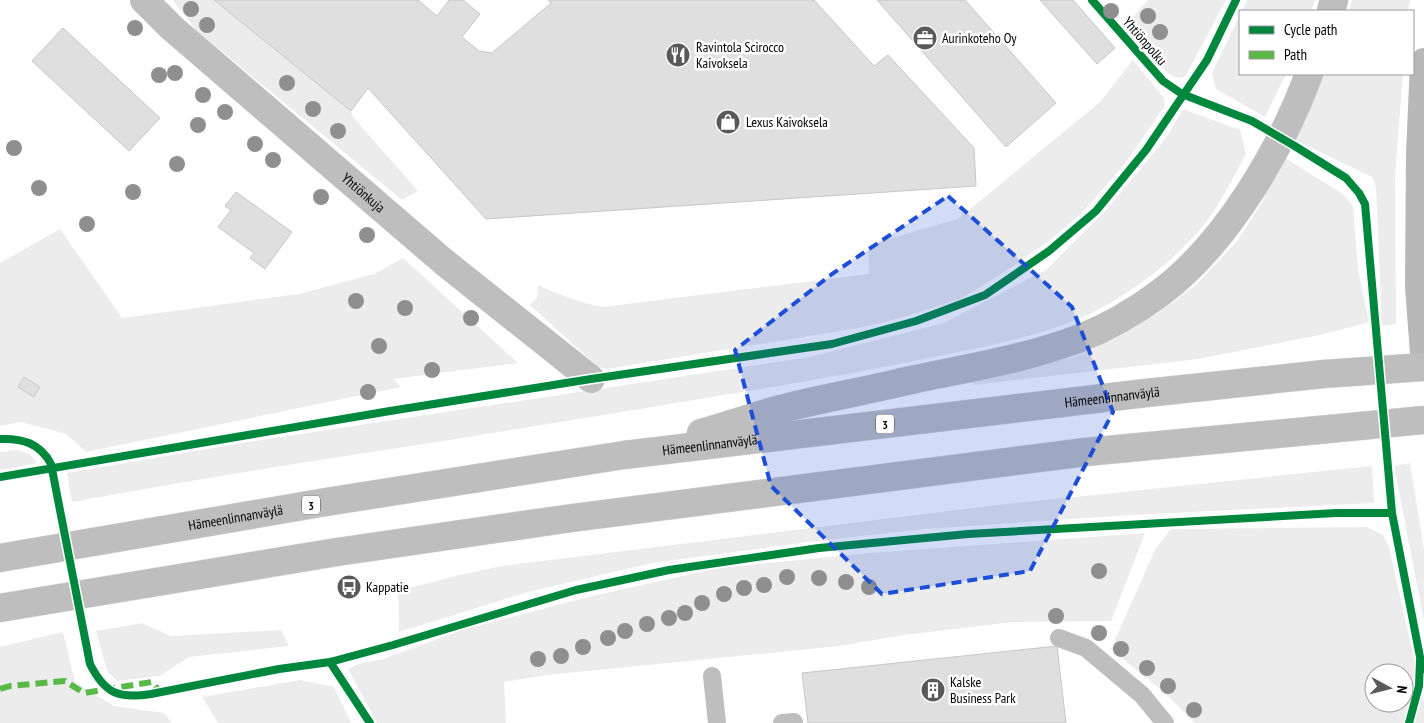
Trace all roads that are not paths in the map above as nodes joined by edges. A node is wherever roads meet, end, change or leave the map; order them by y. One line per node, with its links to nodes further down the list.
1 (144, 0): 6 (main road, Yhtiönkuja)
2 (1424, 62): 4 (main road)
3 (1309, 75): 8 (main road)
4 (1424, 353)
5 (1424, 367): 8 (main road, Hämeenlinnanväylä / 3)
6 (591, 379)
7 (1424, 420): 10 (main road)
8 (624, 455): 9 (main road, Hämeenlinnanväylä / 3)
9 (0, 558)
10 (0, 608)
11 (1059, 638): 14 (lane)
12 (712, 676): 13 (lane)
13 (717, 723)
14 (1165, 723)

